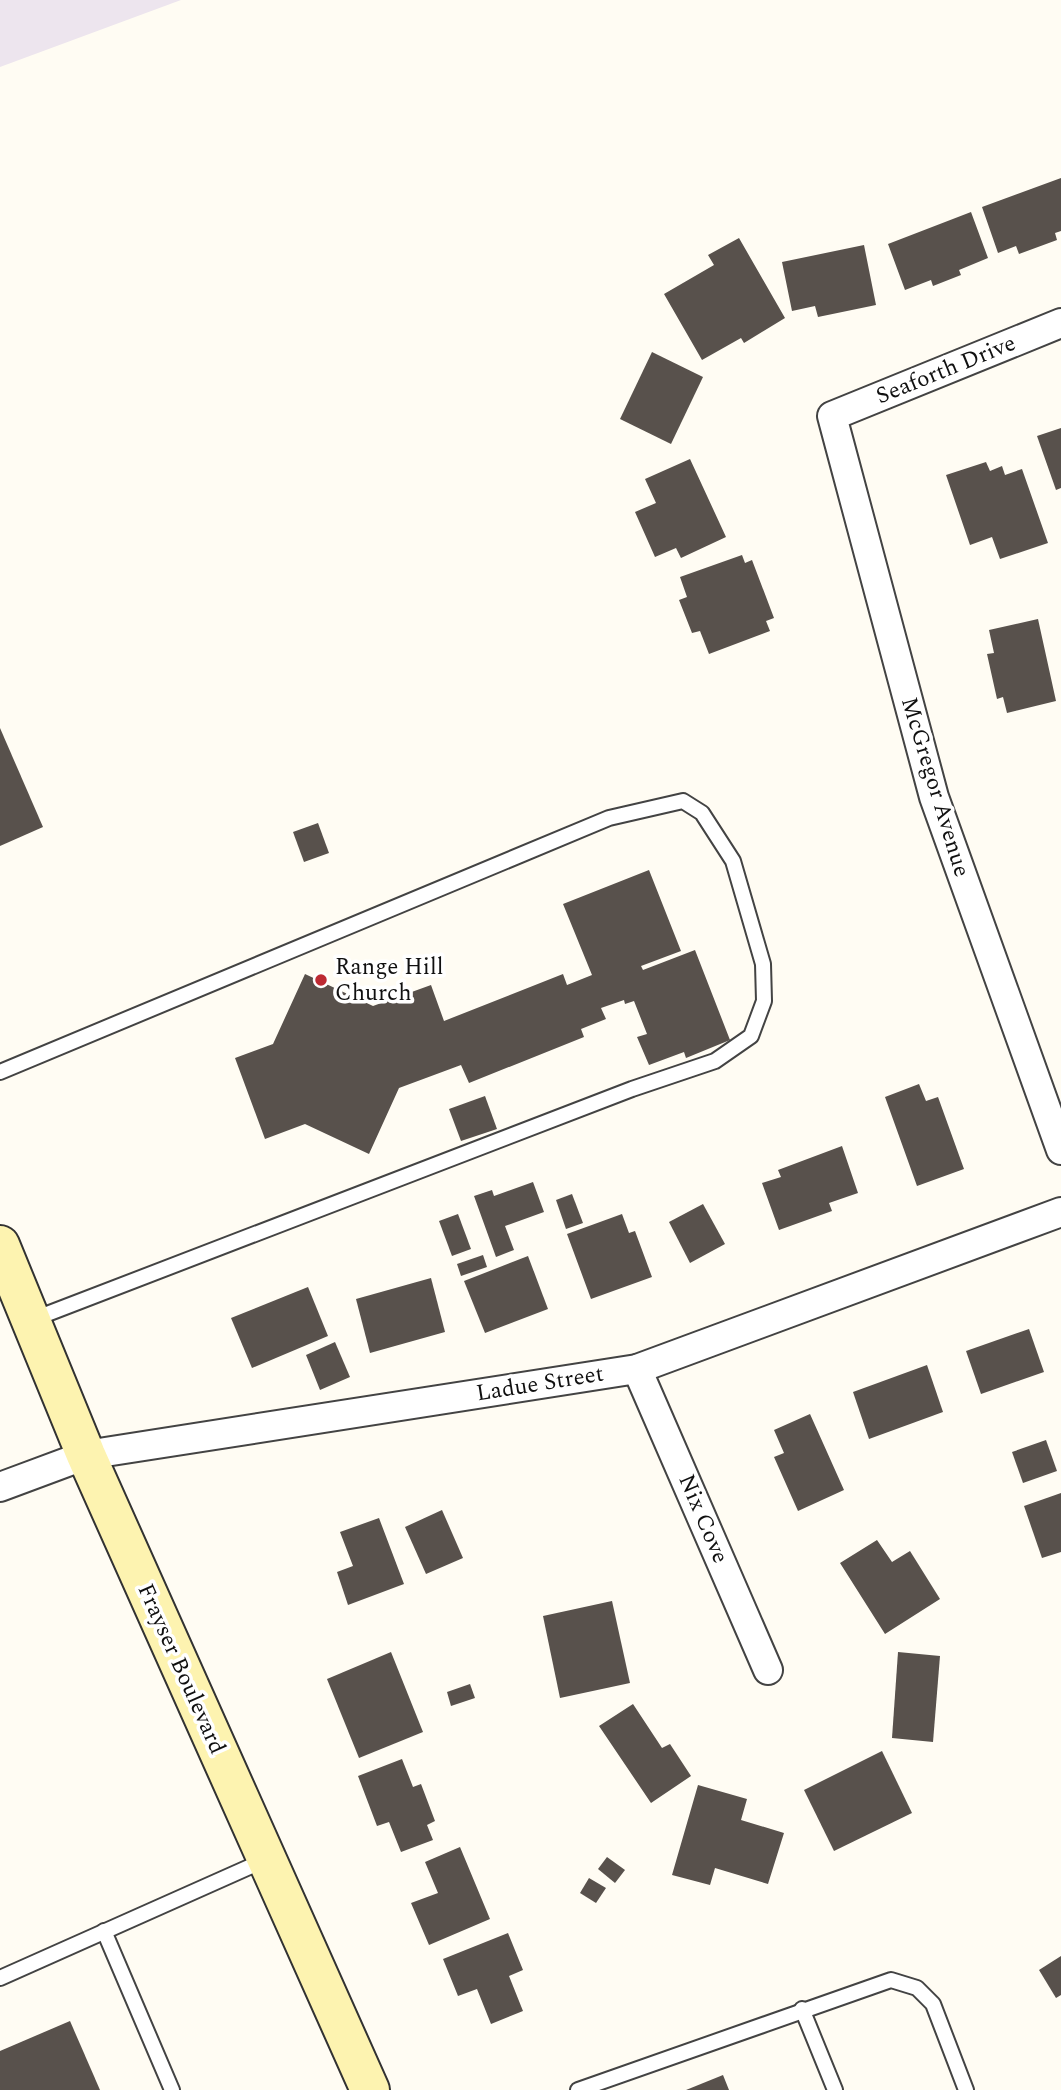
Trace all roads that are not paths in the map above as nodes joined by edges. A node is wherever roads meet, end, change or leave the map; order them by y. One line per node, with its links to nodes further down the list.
1 (1061, 323): 2 (street, Seaforth Drive)
2 (832, 416): 4 (street, McGregor Avenue)
3 (0, 1072): 7 (lane)
4 (1061, 1150)
5 (1061, 1212): 8 (street, Ladue Street)
6 (0, 1245): 7 (main road, Frayser Boulevard)
7 (31, 1320): 9 (main road, Frayser Boulevard)
8 (638, 1369): 9 (street, Ladue Street); 11 (street, Nix Cove)
9 (86, 1455): 10 (street, Ladue Street); 12 (main road, Frayser Boulevard)
10 (0, 1487)
11 (768, 1670)
12 (267, 1859): 13 (lane); 17 (main road, Frayser Boulevard)
13 (104, 1931): 14 (lane); 16 (lane)
14 (0, 1978)
15 (802, 2009): 18 (lane); 19 (lane); 20 (lane)
16 (172, 2090)
17 (370, 2090)
18 (578, 2090)
19 (835, 2090)
20 (966, 2090)

